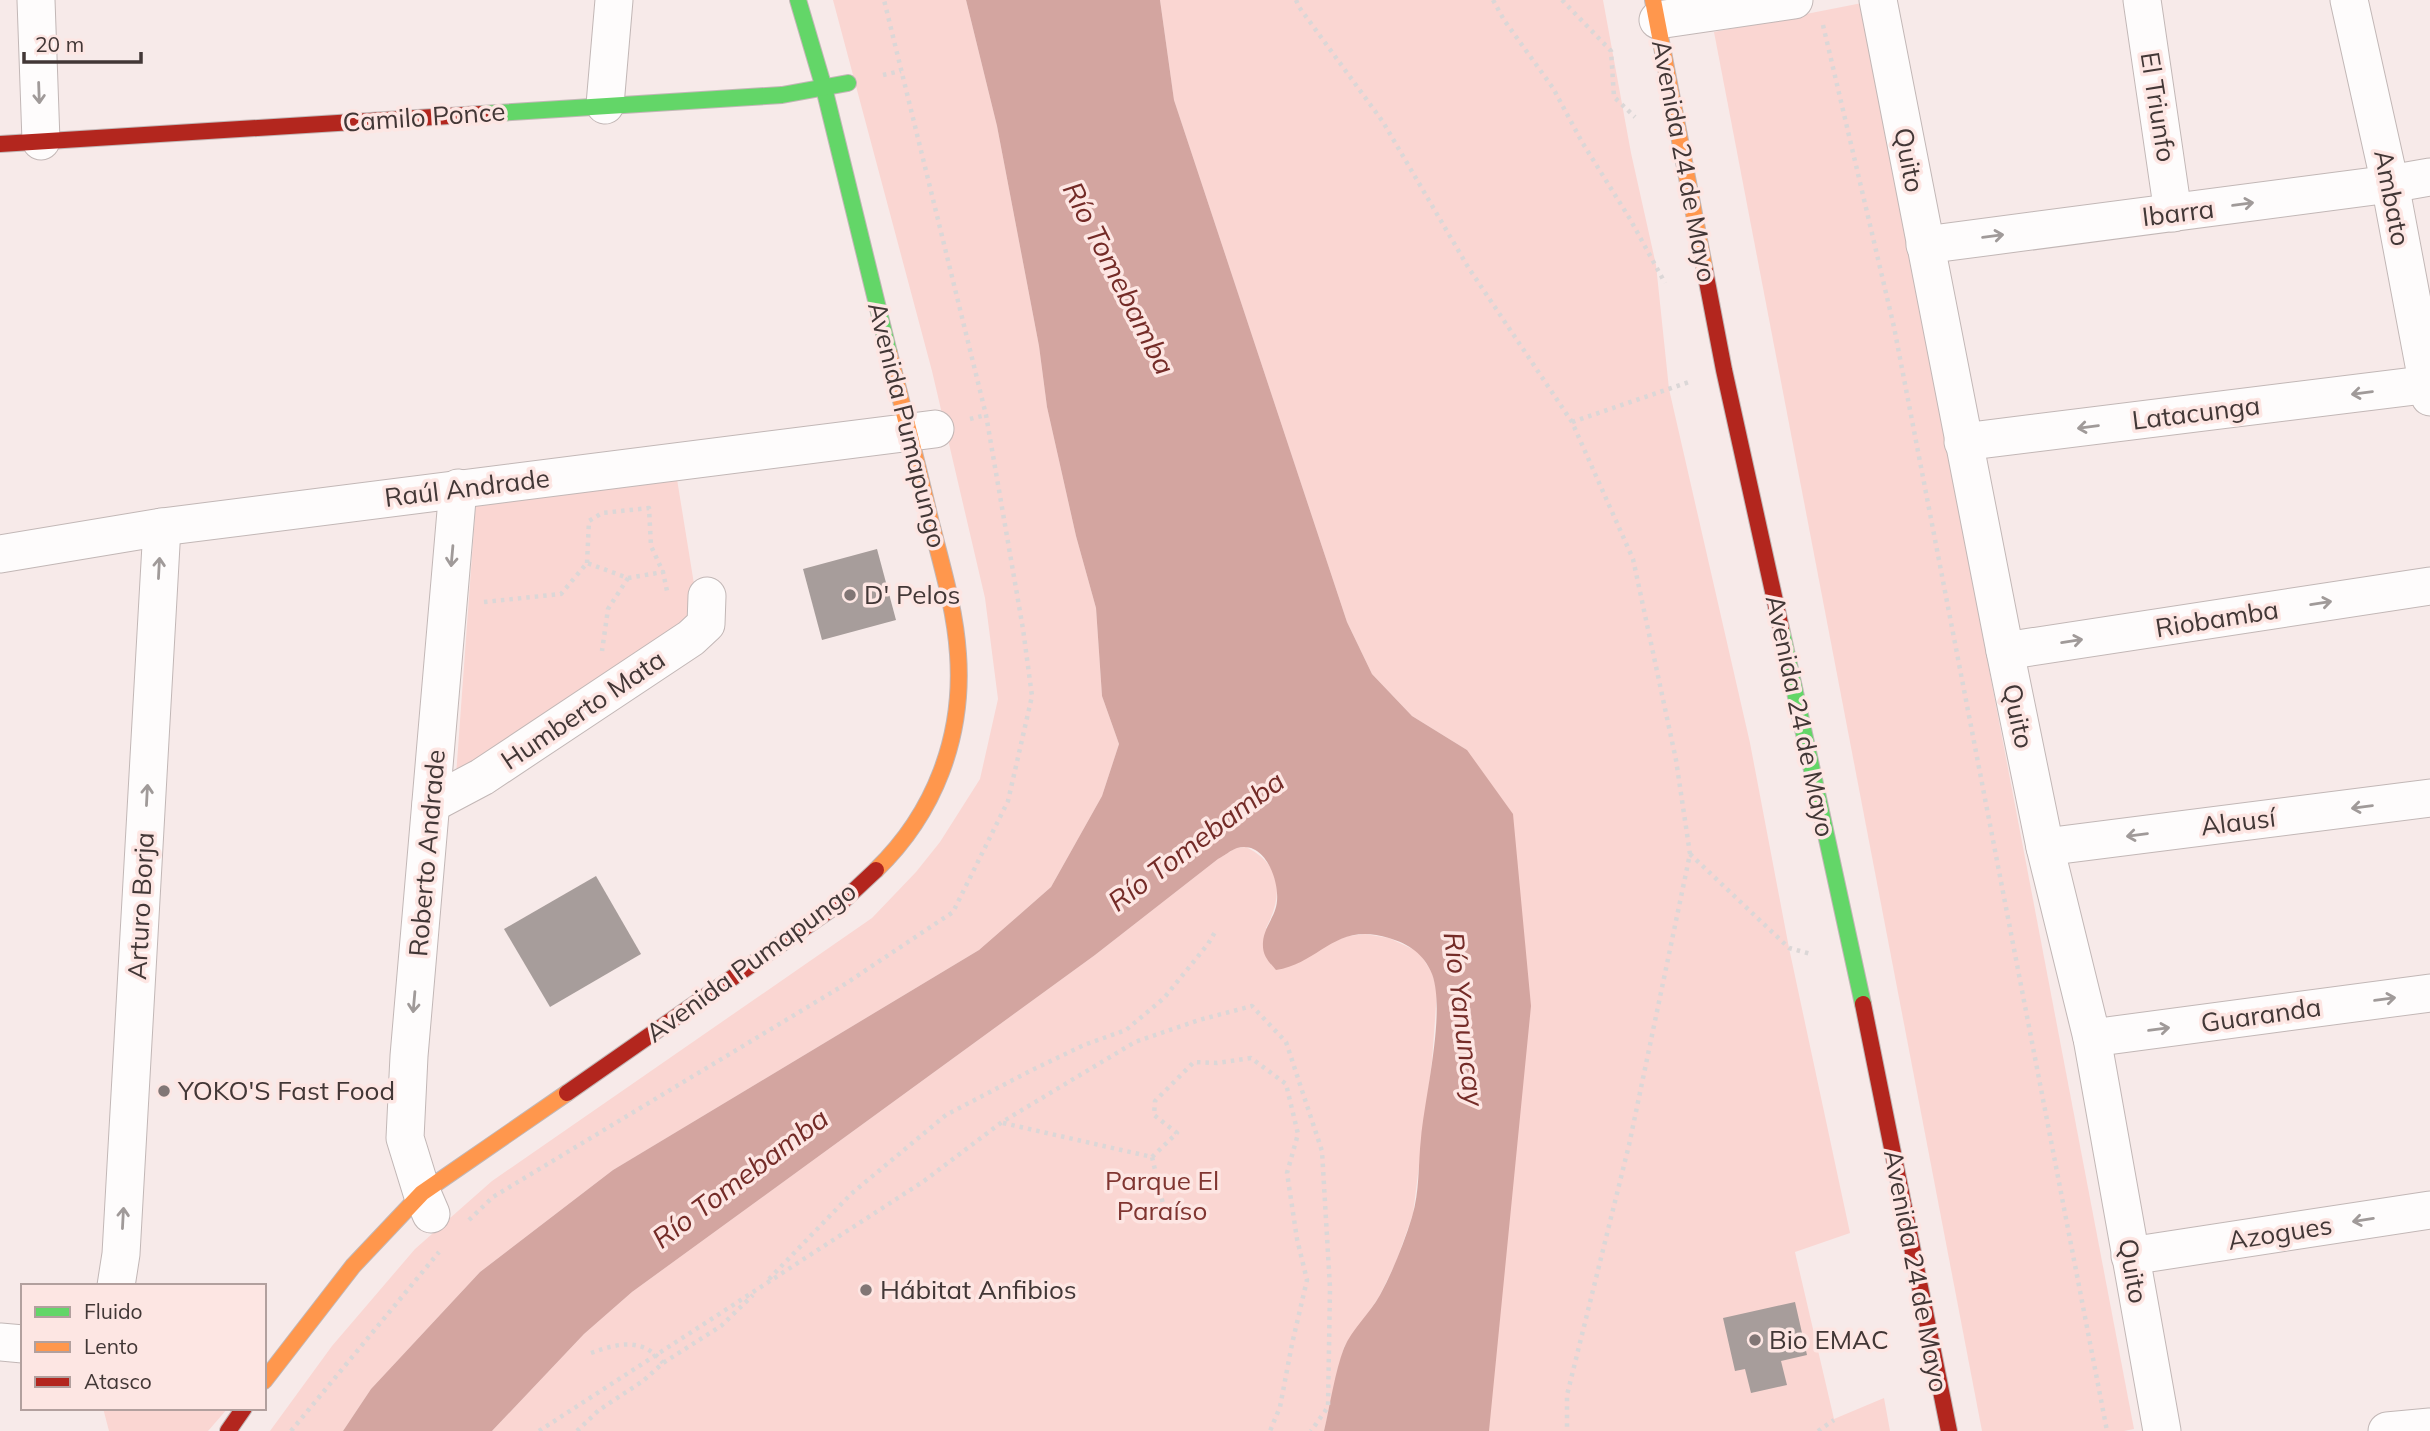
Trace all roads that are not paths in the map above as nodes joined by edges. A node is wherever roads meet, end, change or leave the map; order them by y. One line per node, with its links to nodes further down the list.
1 (36, 0): 12 (street, one-way to 12)
2 (614, 0): 11 (street)
3 (798, 0): 10 (main road, Avenida Pumapungo)
4 (1794, 0): 8 (street)
5 (1878, 0): 17 (street, Quito)
6 (2141, 0): 16 (street, El Triunfo)
7 (2349, 0): 15 (street, Ambato)
8 (1656, 10): 42 (main road, Avenida 24 de Mayo)
9 (848, 83): 10 (main road, Camilo Ponce)
10 (824, 89): 11 (main road, Camilo Ponce); 19 (main road, Avenida Pumapungo)
11 (605, 105): 12 (main road, Camilo Ponce)
12 (41, 141): 13 (main road, Camilo Ponce)
13 (0, 144)
14 (2430, 177): 15 (street, Ibarra)
15 (2390, 184): 16 (street, Ibarra, one-way to 15); 18 (street, Ambato)
16 (2174, 213): 17 (street, Ibarra, one-way to 16)
17 (1925, 245): 20 (street, Quito)
18 (2429, 389): 20 (street, Latacunga, one-way to 20)
19 (922, 431): 21 (street, Raúl Andrade); 32 (main road, Avenida Pumapungo)
20 (1963, 442): 26 (street, Quito)
21 (458, 488): 22 (street, Raúl Andrade); 28 (street, Roberto Andrade, one-way to 28)
22 (162, 527): 23 (street, Raúl Andrade); 35 (street, Arturo Borja, one-way to 22)
23 (0, 554)
24 (2430, 586): 26 (street, Riobamba, one-way to 24)
25 (707, 596): 28 (street, Humberto Mata)
26 (2005, 651): 29 (street, Quito)
27 (2430, 798): 29 (street, Alausí, one-way to 29)
28 (431, 804): 32 (street, Roberto Andrade, one-way to 32)
29 (2045, 847): 31 (street, Quito)
30 (2430, 993): 31 (street, Guaranda, one-way to 30)
31 (2092, 1038): 34 (street, Quito)
32 (426, 1204): 38 (main road, Avenida Pumapungo)
33 (2430, 1210): 34 (street, Azogues, one-way to 34)
34 (2130, 1256): 43 (street, Quito)
35 (116, 1284)
36 (0, 1342): 37 (street)
37 (21, 1344)
38 (276, 1371)
39 (243, 1410): 41 (main road)
40 (2430, 1427): 44 (street)
41 (228, 1431)
42 (1949, 1431)
43 (2162, 1431)
44 (2387, 1431)

